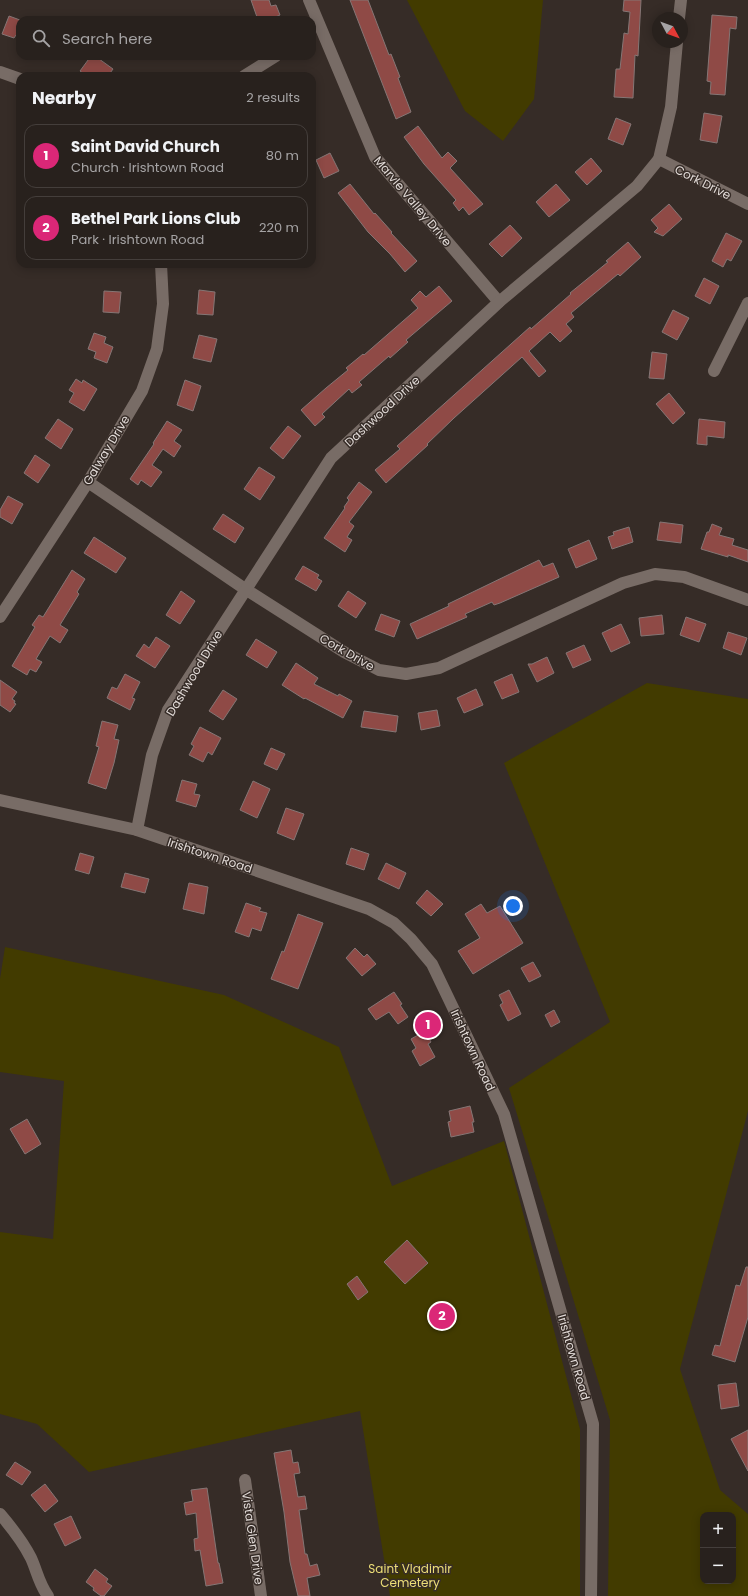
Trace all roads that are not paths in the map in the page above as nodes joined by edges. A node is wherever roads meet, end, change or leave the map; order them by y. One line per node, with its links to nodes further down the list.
1 (309, 0): 4 (street, Marvle Valley Drive)
2 (680, 0): 3 (street)
3 (679, 12)
4 (313, 16)
5 (317, 35): 14 (street, Marvle Valley Drive)
6 (676, 48): 11 (street, Dashwood Drive)
7 (270, 60): 9 (street)
8 (0, 72): 10 (street)
9 (250, 72)
10 (16, 78)
11 (659, 159): 12 (street, Cork Drive); 14 (street, Dashwood Drive)
12 (748, 204)
13 (161, 268): 17 (street, Galway Drive)
14 (500, 302): 18 (street, Dashwood Drive)
15 (748, 303): 16 (street)
16 (714, 371)
17 (88, 482): 18 (street, Cork Drive); 20 (street, Galway Drive)
18 (246, 589): 19 (street, Cork Drive); 22 (street, Dashwood Drive)
19 (748, 600)
20 (0, 617)
21 (0, 800): 22 (street, Irishtown Road)
22 (137, 830): 27 (street, Irishtown Road)
23 (245, 1480): 26 (street, Vista Glen Drive)
24 (0, 1514): 25 (street)
25 (48, 1596)
26 (261, 1596)
27 (591, 1596)

